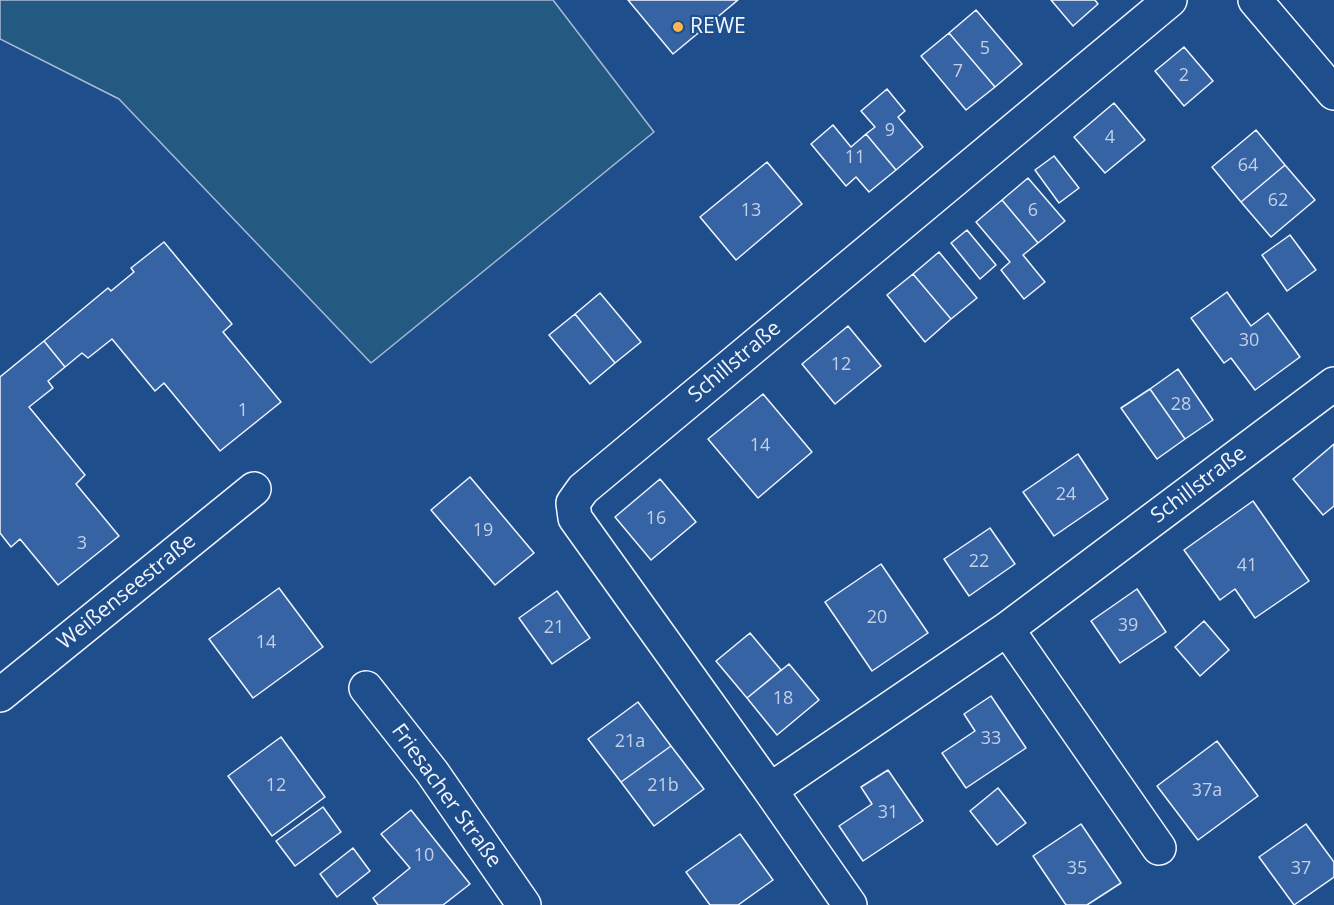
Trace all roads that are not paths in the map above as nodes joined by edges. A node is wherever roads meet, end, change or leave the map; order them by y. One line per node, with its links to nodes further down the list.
1 (1170, 0): 9 (street, Schillstraße)
2 (1255, 0): 3 (street)
3 (1334, 93)
4 (1334, 384): 6 (street, Schillstraße)
5 (254, 489): 8 (street, Weißenseestraße)
6 (1007, 629): 9 (street, Schillstraße); 10 (street)
7 (366, 688): 11 (street, Friesacher Straße)
8 (0, 694)
9 (770, 790): 12 (street, Schillstraße)
10 (1159, 848)
11 (524, 905)
12 (850, 905)

